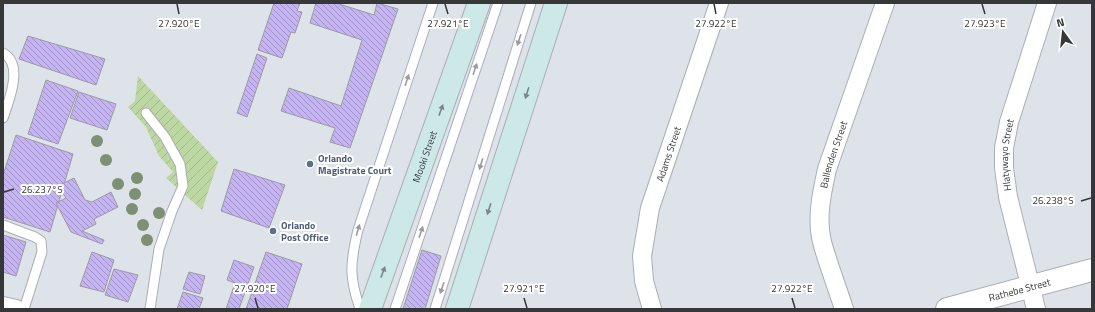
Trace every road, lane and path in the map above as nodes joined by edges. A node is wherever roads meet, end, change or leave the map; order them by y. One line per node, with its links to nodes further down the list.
1 (433, 3): 17 (lane, one-way to 1)
2 (479, 3): 18 (main road, Mooki Street, one-way to 2)
3 (498, 3): 19 (lane, Mooki Street, one-way to 3)
4 (531, 3): 20 (lane, one-way to 20)
5 (556, 3): 21 (main road, one-way to 21)
6 (719, 3): 22 (street, Adams Street)
7 (884, 3): 23 (street, Ballenden Street)
8 (1047, 3): 14 (street, Hlatywayo Street)
9 (3, 52): 11 (lane)
10 (146, 113): 16 (lane)
11 (3, 118)
12 (3, 225): 15 (lane)
13 (1092, 270): 14 (street, Rathebe Street)
14 (1030, 286): 24 (street, Rathebe Street); 25 (street, Hlatywayo Street)
15 (11, 308)
16 (150, 309)
17 (360, 309)
18 (370, 309)
19 (395, 309)
20 (435, 309)
21 (457, 309)
22 (652, 309)
23 (844, 309)
24 (947, 309)
25 (1036, 309)

